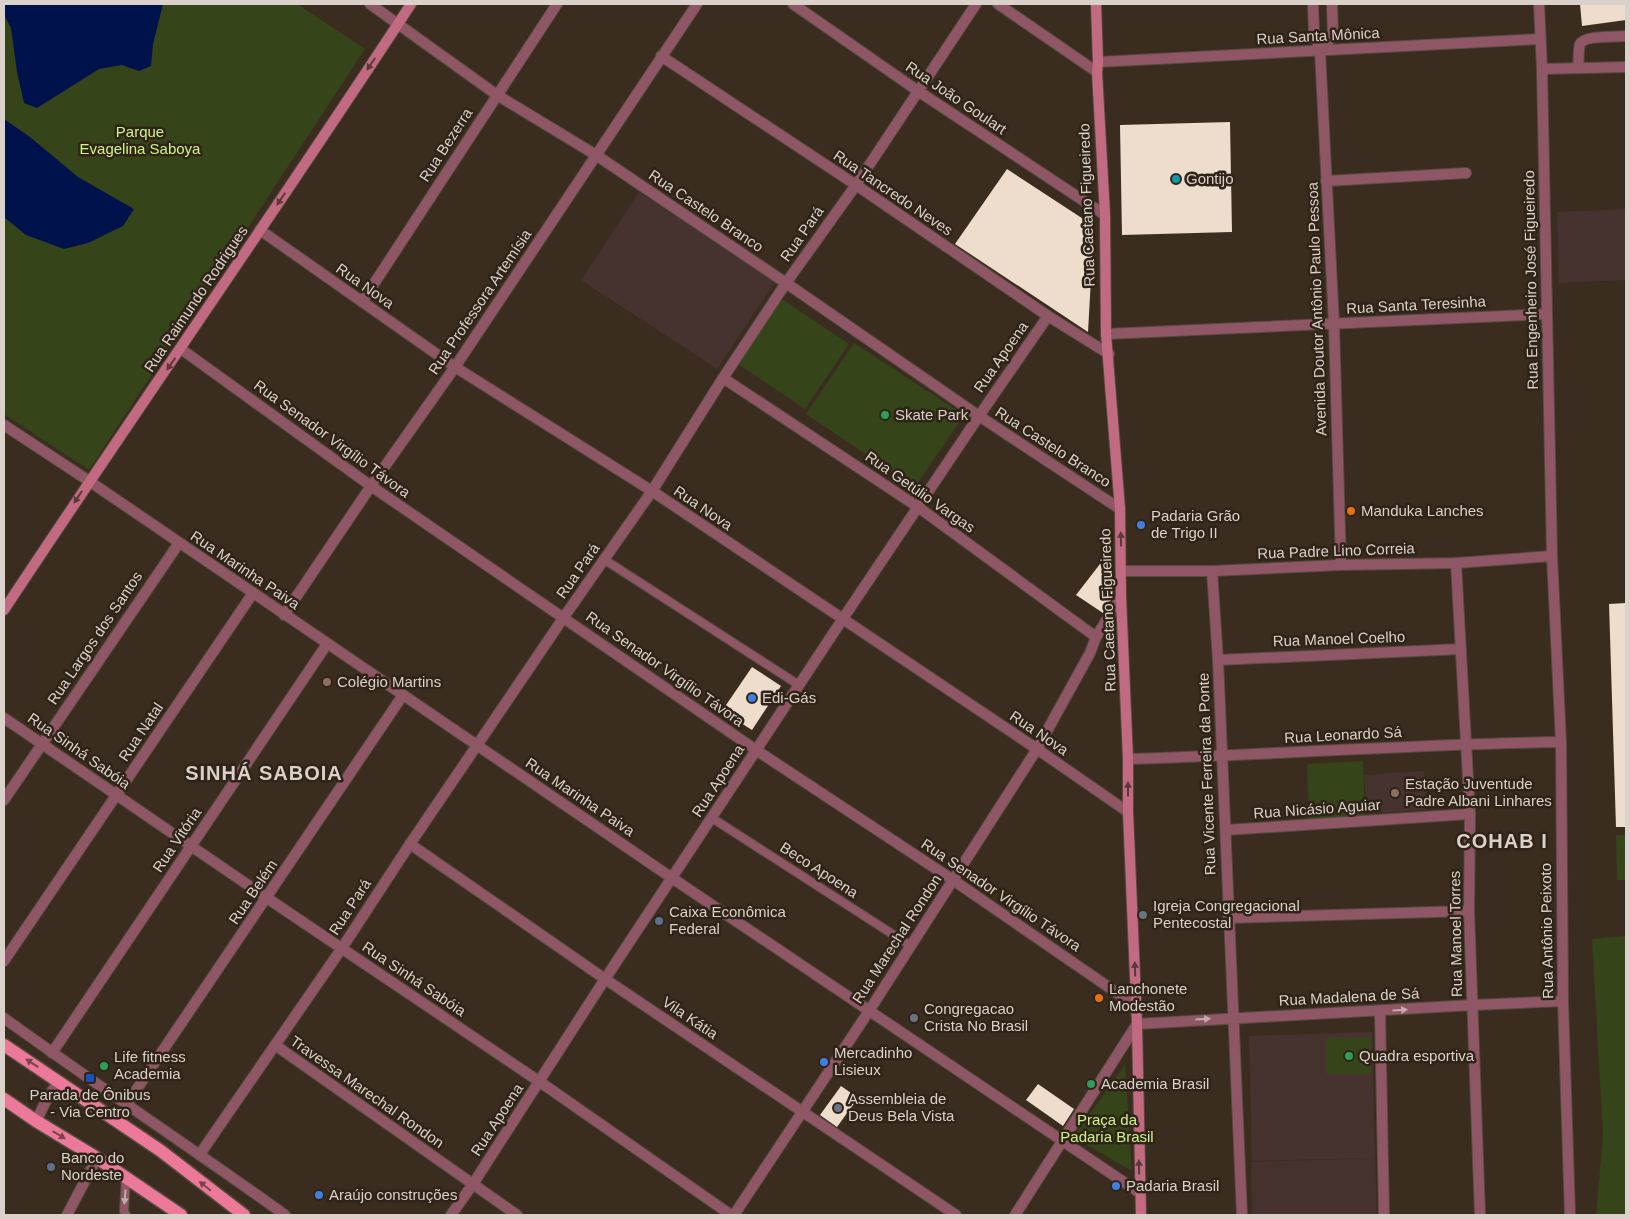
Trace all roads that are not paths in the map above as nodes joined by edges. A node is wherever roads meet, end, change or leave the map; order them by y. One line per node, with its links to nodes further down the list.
1 (370, 4): 12 (street, Rua Castelo Branco)
2 (411, 4): 12 (main road, Rua Raimundo Rodrigues)
3 (557, 4): 22 (street, Rua Bezerra)
4 (697, 4): 16 (street, Rua Professora Artemísia)
5 (793, 4): 21 (street, Rua João Goulart)
6 (976, 4): 21 (street, Rua Pará)
7 (998, 4): 17 (street)
8 (1096, 4): 17 (main road, Rua Caetano Figueiredo)
9 (1313, 4): 15 (street, Avenida Doutor Antônio Paulo Pessoa)
10 (1332, 4): 15 (street)
11 (1539, 4): 14 (street, Rua Engenheiro José Figueiredo)
12 (398, 24): 22 (street, Rua Castelo Branco); 28 (main road, Rua Raimundo Rodrigues, one-way to 28)
13 (1626, 36): 19 (street)
14 (1540, 39): 15 (street, Rua Santa Mônica); 20 (street, Rua Engenheiro José Figueiredo)
15 (1320, 51): 17 (street, Rua Santa Mônica); 25 (street, Avenida Doutor Antônio Paulo Pessoa)
16 (661, 56): 23 (street, Rua Professora Artemísia); 26 (street, Rua Tancredo Neves)
17 (1097, 67): 27 (main road, Rua Caetano Figueiredo)
18 (1626, 67): 19 (street)
19 (1578, 68): 20 (street)
20 (1542, 69): 31 (street, Rua Engenheiro José Figueiredo)
21 (918, 92): 26 (street, Rua Pará); 27 (street, Rua João Goulart)
22 (497, 95): 23 (street, Rua Castelo Branco); 30 (street, Rua Bezerra)
23 (596, 155): 29 (street, Rua Castelo Branco); 37 (street, Rua Professora Artemísia)
24 (1466, 173): 25 (street)
25 (1326, 181): 33 (street, Avenida Doutor Antônio Paulo Pessoa)
26 (856, 184): 29 (street, Rua Pará); 32 (street, Rua Tancredo Neves)
27 (1105, 215): 34 (main road, Rua Caetano Figueiredo)
28 (260, 230): 30 (street, Rua Nova); 35 (main road, Rua Raimundo Rodrigues)
29 (786, 283): 38 (street, Rua Pará); 39 (street, Rua Castelo Branco)
30 (362, 302): 37 (street, Rua Nova)
31 (1546, 314): 33 (street, Rua Santa Teresinha); 47 (street, Rua Engenheiro José Figueiredo)
32 (1048, 316): 36 (street, Rua Tancredo Neves); 39 (street, Rua Apoena)
33 (1334, 324): 34 (street, Rua Santa Teresinha); 50 (street, Avenida Doutor Antônio Paulo Pessoa)
34 (1106, 334): 36 (main road, Rua Caetano Figueiredo)
35 (181, 349): 41 (main road, Rua Raimundo Rodrigues, one-way to 41); 42 (street, Rua Senador Virgílio Távora)
36 (1108, 354): 45 (main road, Rua Caetano Figueiredo)
37 (455, 367): 42 (street, Rua Professora Artemísia); 43 (street, Rua Nova)
38 (723, 378): 43 (street, Rua Pará); 44 (street, Rua Getúlio Vargas)
39 (979, 416): 44 (street, Rua Apoena); 45 (street, Rua Castelo Branco)
40 (4, 426): 41 (street, Rua Marinha Paiva)
41 (89, 481): 46 (street, Rua Marinha Paiva); 55 (main road, Rua Raimundo Rodrigues, one-way to 55)
42 (371, 486): 56 (street, Rua Professora Artemísia); 57 (street, Rua Senador Virgílio Távora)
43 (652, 491): 48 (street, Rua Pará); 58 (street, Rua Nova)
44 (918, 507): 58 (street, Rua Apoena); 59 (street, Rua Getúlio Vargas)
45 (1120, 509): 51 (main road, Rua Caetano Figueiredo, one-way to 45)
46 (178, 542): 53 (street, Rua Marinha Paiva); 67 (street, Rua Largos dos Santos)
47 (1552, 556): 49 (street, Rua Padre Lino Correia); 66 (street, Rua Antônio Peixoto)
48 (605, 560): 57 (street, Rua Pará); 63 (lane)
49 (1456, 563): 50 (street, Rua Padre Lino Correia); 61 (street, Rua Manoel Torres)
50 (1341, 565): 52 (street, Rua Padre Lino Correia)
51 (1121, 571): 52 (street, Rua Padre Lino Correia); 54 (main road, Rua Caetano Figueiredo)
52 (1212, 571): 62 (street, Rua Vicente Ferreira da Ponte)
53 (253, 593): 56 (street, Rua Marinha Paiva); 74 (street, Rua Natal)
54 (1121, 597): 59 (street, Rua Marechal Rondon); 73 (main road, Rua Caetano Figueiredo)
55 (4, 610)
56 (284, 615): 60 (street, Rua Marinha Paiva)
57 (564, 617): 69 (street, Rua Pará); 71 (street, Rua Senador Virgílio Távora)
58 (842, 620): 63 (street, Rua Apoena); 70 (street, Rua Nova)
59 (1096, 636): 70 (street, Rua Marechal Rondon)
60 (327, 644): 64 (street, Rua Marinha Paiva); 81 (street, Rua Vitória)
61 (1461, 649): 62 (street, Rua Manoel Coelho); 68 (street, Rua Manoel Torres)
62 (1218, 660): 72 (street, Rua Vicente Ferreira da Ponte)
63 (799, 685): 71 (street, Rua Apoena)
64 (403, 695): 69 (street, Rua Marinha Paiva); 84 (street, Rua Belém)
65 (4, 718): 67 (street, Rua Sinhá Sabóia)
66 (1561, 742): 68 (street, Rua Leonardo Sá); 91 (street, Rua Antônio Peixoto)
67 (42, 743): 74 (street, Rua Sinhá Sabóia); 75 (street, Rua Largos dos Santos)
68 (1467, 744): 72 (street, Rua Leonardo Sá); 77 (street, Rua Manoel Torres)
69 (477, 745): 80 (street, Rua Pará); 82 (street, Rua Marinha Paiva)
70 (1038, 749): 76 (street, Rua Nova); 83 (street, Rua Marechal Rondon)
71 (756, 750): 78 (street, Rua Apoena); 83 (street, Rua Senador Virgílio Távora)
72 (1221, 756): 73 (street, Rua Leonardo Sá); 79 (street, Rua Vicente Ferreira da Ponte)
73 (1128, 759): 76 (main road, Rua Caetano Figueiredo, one-way to 73)
74 (116, 795): 81 (street, Rua Sinhá Sabóia); 89 (street, Rua Natal)
75 (4, 800)
76 (1128, 812): 93 (main road, Rua Caetano Figueiredo, one-way to 76)
77 (1470, 814): 79 (street, Rua Nicásio Aguiar); 85 (street, Rua Manoel Torres)
78 (712, 818): 82 (street, Rua Apoena); 87 (lane, Beco Apoena)
79 (1226, 830): 86 (street, Rua Vicente Ferreira da Ponte)
80 (410, 844): 88 (street, Rua Pará); 90 (street, Vila Kátia)
81 (191, 846): 84 (street, Rua Sinhá Sabóia); 101 (street, Rua Vitória)
82 (672, 878): 90 (street, Rua Apoena); 94 (street, Rua Marinha Paiva)
83 (953, 880): 87 (street, Rua Marechal Rondon); 93 (street, Rua Senador Virgílio Távora)
84 (267, 898): 88 (street, Rua Sinhá Sabóia); 105 (street, Rua Belém)
85 (1469, 911): 86 (street); 92 (street, Rua Manoel Torres)
86 (1228, 918): 96 (street, Rua Vicente Ferreira da Ponte)
87 (911, 946): 94 (street, Rua Marechal Rondon)
88 (342, 948): 100 (street, Rua Pará); 103 (street, Rua Sinhá Sabóia)
89 (4, 961)
90 (605, 979): 103 (street, Rua Apoena); 106 (street, Vila Kátia)
91 (1563, 1001): 92 (street, Rua Madalena de Sá); 128 (street, Rua Antônio Peixoto)
92 (1473, 1005): 95 (street, Rua Madalena de Sá, one-way to 92); 127 (street, Rua Manoel Torres)
93 (1136, 1006): 98 (main road, Rua Caetano Figueiredo)
94 (869, 1011): 106 (street, Rua Marechal Rondon); 108 (street, Rua Marinha Paiva)
95 (1380, 1011): 96 (street, Rua Madalena de Sá); 126 (street)
96 (1235, 1017): 98 (street, Rua Madalena de Sá, one-way to 96); 125 (street, Rua Vicente Ferreira da Ponte)
97 (4, 1018): 101 (street)
98 (1137, 1024): 108 (street); 113 (main road, Rua Caetano Figueiredo, one-way to 98)
99 (4, 1045): 102 (main road, one-way to 99)
100 (275, 1045): 109 (street, Rua Pará); 112 (street, Travessa Marechal Rondon)
101 (52, 1053): 105 (street)
102 (59, 1081): 107 (street); 117 (main road, one-way to 102)
103 (540, 1082): 112 (street, Rua Apoena); 121 (street, Rua Sinhá Sabóia)
104 (4, 1099): 107 (main road)
105 (126, 1105): 109 (street)
106 (801, 1112): 121 (street, Rua Marechal Rondon); 122 (street, Vila Kátia)
107 (36, 1121): 110 (main road, one-way to 110)
108 (1063, 1142): 113 (street, Rua Marinha Paiva); 123 (street)
109 (200, 1154): 118 (street)
110 (96, 1158): 111 (main road); 114 (street)
111 (126, 1178): 115 (lane, one-way to 115); 116 (main road)
112 (473, 1184): 119 (street, Rua Apoena); 120 (street, Travessa Marechal Rondon)
113 (1140, 1194): 124 (main road, Rua Caetano Figueiredo)
114 (67, 1215)
115 (126, 1215)
116 (181, 1215)
117 (244, 1215)
118 (285, 1215)
119 (451, 1215)
120 (517, 1215)
121 (733, 1215)
122 (956, 1215)
123 (1015, 1215)
124 (1141, 1215)
125 (1242, 1215)
126 (1384, 1215)
127 (1480, 1215)
128 (1570, 1215)

